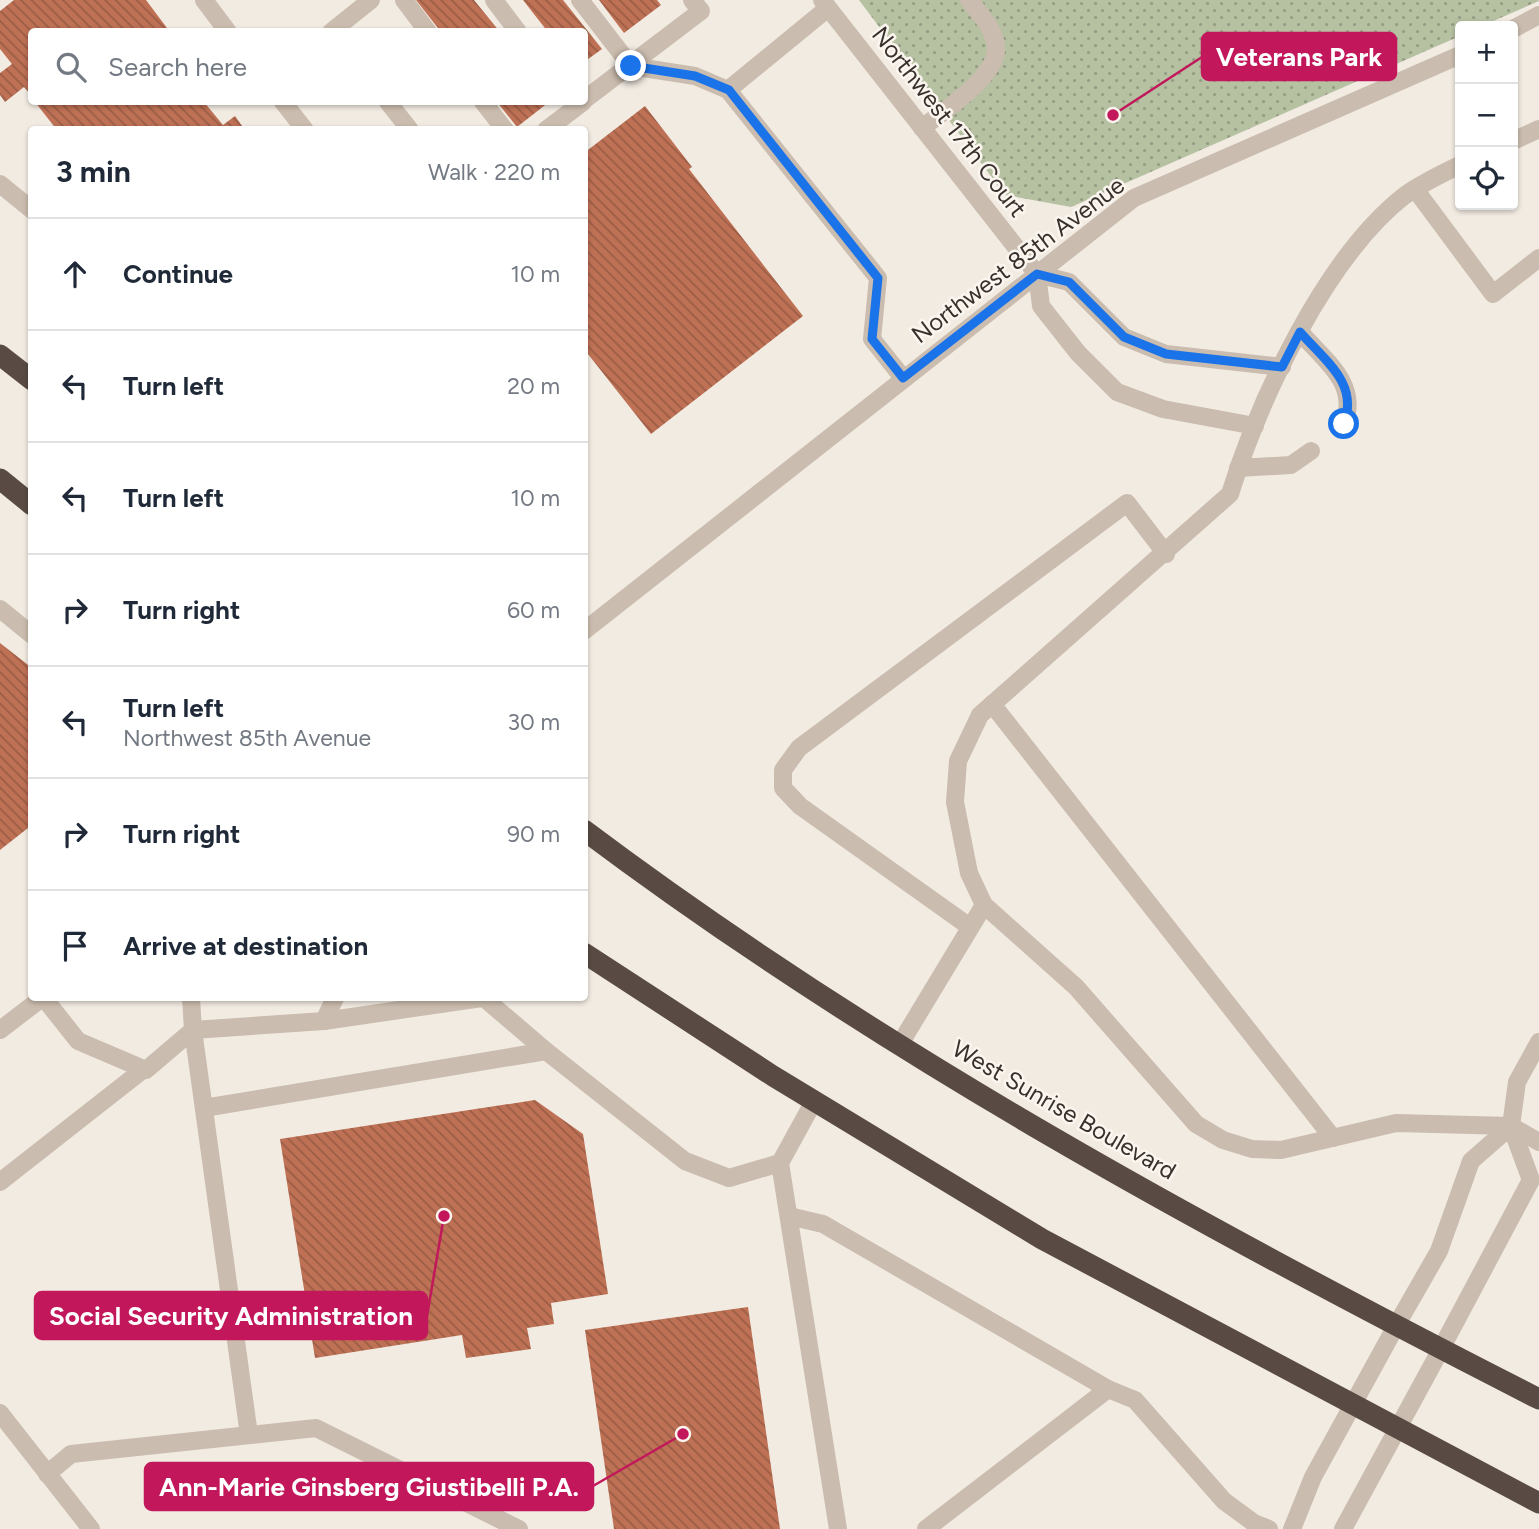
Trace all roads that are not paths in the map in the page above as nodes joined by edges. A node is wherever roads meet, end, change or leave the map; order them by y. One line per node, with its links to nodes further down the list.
1 (204, 0): 11 (street)
2 (371, 0): 12 (street)
3 (404, 0): 13 (street)
4 (494, 0): 14 (street)
5 (580, 0): 16 (street)
6 (692, 0): 16 (street)
7 (969, 0): 27 (street)
8 (825, 4): 17 (street); 27 (street, Northwest 17th Court)
9 (1539, 15): 10 (street)
10 (1518, 26)
11 (225, 28)
12 (336, 28)
13 (425, 28)
14 (515, 28)
15 (1455, 57): 35 (street, Northwest 85th Avenue)
16 (631, 66): 17 (street); 18 (street)
17 (729, 90): 40 (street)
18 (588, 97)
19 (285, 105): 23 (street)
20 (390, 105): 24 (street)
21 (485, 105): 25 (street)
22 (577, 105): 26 (street)
23 (301, 126)
24 (408, 126)
25 (502, 126)
26 (551, 126)
27 (922, 128): 35 (street, Northwest 17th Court)
28 (1539, 129): 29 (street)
29 (1518, 139)
30 (1455, 168): 32 (street)
31 (0, 184): 33 (street)
32 (1415, 189): 34 (street); 36 (street)
33 (28, 207)
34 (1539, 258)
35 (1037, 274): 38 (street); 40 (street, Northwest 85th Avenue); 42 (street)
36 (1300, 332): 38 (street); 41 (street)
37 (0, 355): 39 (highway)
38 (1282, 367): 42 (street)
39 (28, 377)
40 (903, 378): 49 (street, Northwest 85th Avenue)
41 (1344, 424)
42 (1255, 425): 44 (street)
43 (1311, 451): 44 (street)
44 (1238, 468): 47 (street)
45 (0, 480): 46 (highway)
46 (28, 502)
47 (1166, 554): 51 (street); 54 (street)
48 (0, 609): 50 (street)
49 (588, 628)
50 (28, 632)
51 (992, 704): 53 (street); 72 (street)
52 (588, 833): 66 (highway, West Sunrise Boulevard)
53 (984, 905): 54 (street); 72 (street)
54 (970, 927): 66 (street)
55 (588, 956): 69 (highway)
56 (39, 1001): 63 (street)
57 (45, 1001): 68 (street)
58 (191, 1001): 64 (street)
59 (334, 1001): 62 (street)
60 (462, 1001): 62 (street)
61 (487, 1001): 67 (street)
62 (324, 1021): 64 (street)
63 (0, 1030)
64 (193, 1030): 68 (street); 70 (street)
65 (1539, 1042): 71 (street)
66 (900, 1045): 77 (highway, West Sunrise Boulevard)
67 (546, 1051): 70 (street); 74 (street)
68 (144, 1069): 75 (street)
69 (814, 1101): 74 (street); 81 (highway)
70 (204, 1108): 84 (street)
71 (1511, 1126): 72 (street); 73 (street); 77 (street); 78 (street)
72 (1333, 1138)
73 (1539, 1142)
74 (780, 1163): 76 (street)
75 (0, 1182)
76 (789, 1216): 79 (street); 89 (street)
77 (1396, 1326): 78 (highway, West Sunrise Boulevard); 81 (street)
78 (1441, 1349): 80 (highway, West Sunrise Boulevard); 83 (street)
79 (1108, 1389): 90 (street); 91 (street)
80 (1539, 1399)
81 (1354, 1403): 83 (highway); 92 (street)
82 (0, 1413): 85 (street)
83 (1399, 1427): 86 (highway); 93 (street)
84 (249, 1435): 85 (street); 88 (street)
85 (47, 1474): 87 (street)
86 (1539, 1503)
87 (91, 1529)
88 (519, 1529)
89 (838, 1529)
90 (926, 1529)
91 (1269, 1529)
92 (1292, 1529)
93 (1343, 1529)

